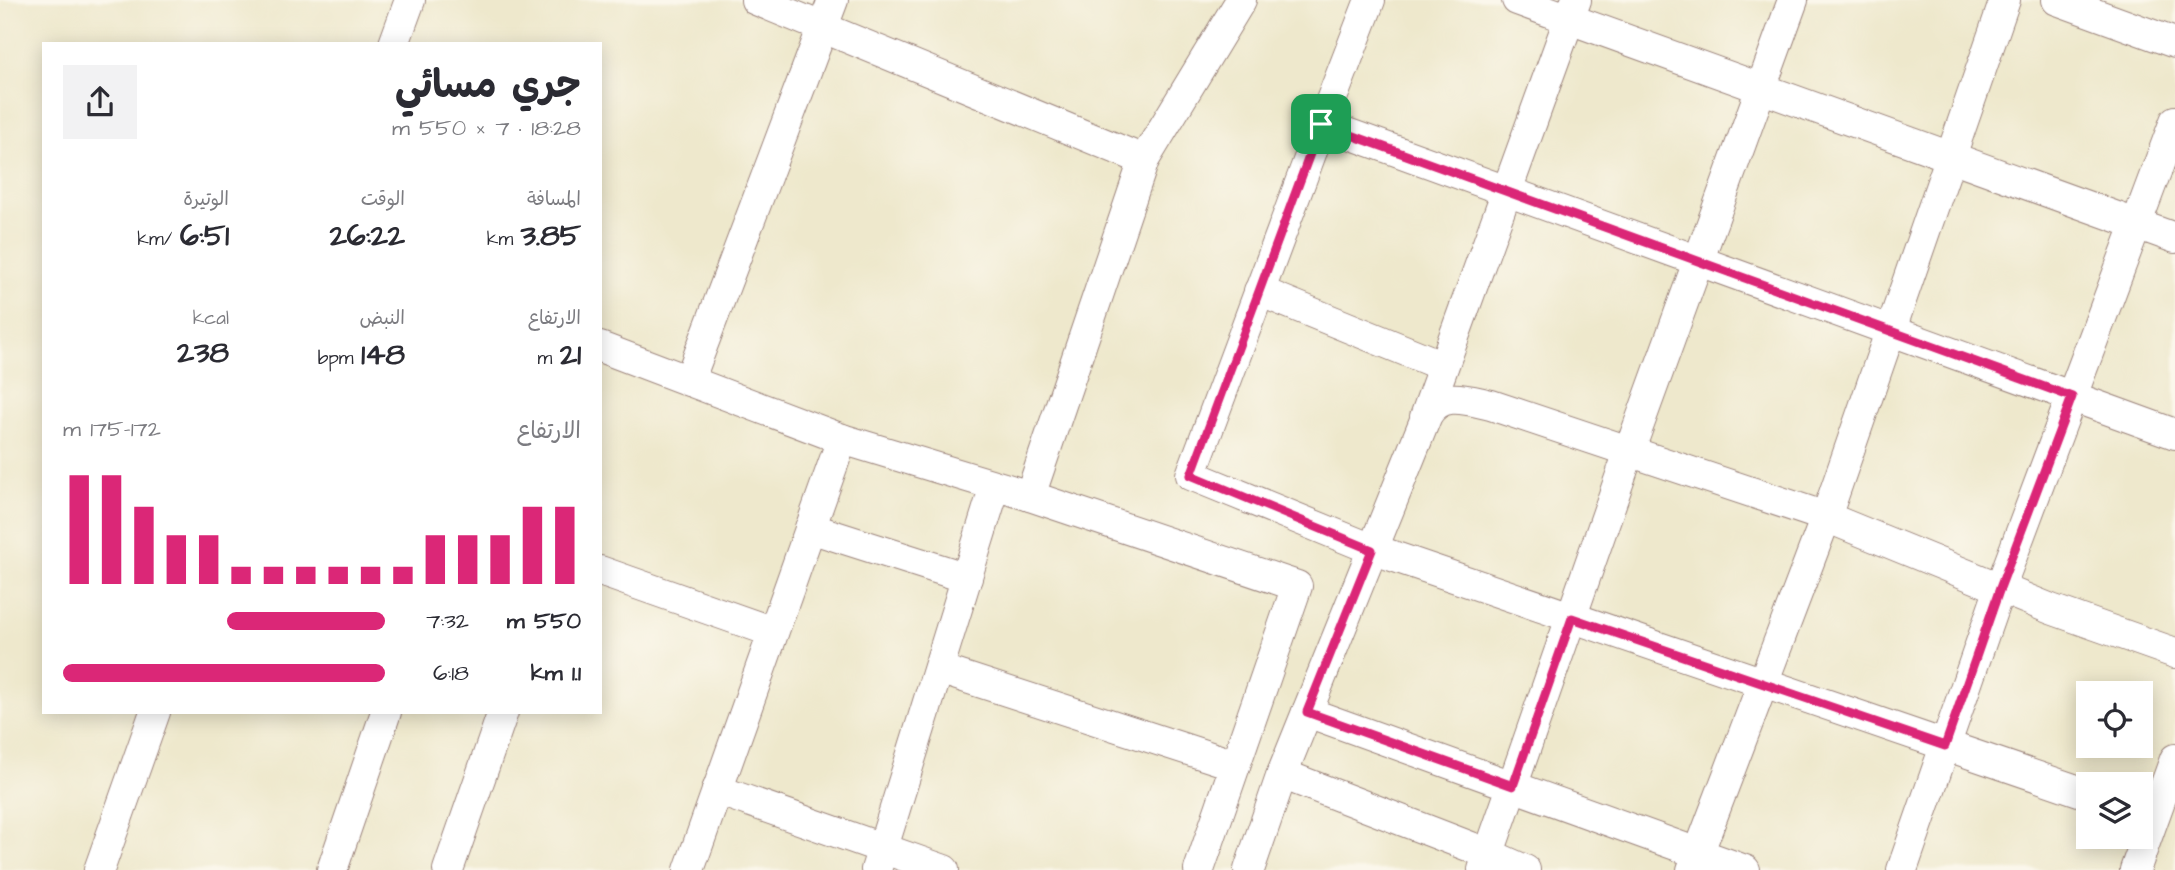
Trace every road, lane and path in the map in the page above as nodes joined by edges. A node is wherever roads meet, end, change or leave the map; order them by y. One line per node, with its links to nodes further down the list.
1 (410, 0): 11 (street)
2 (756, 0): 10 (street)
3 (1241, 0): 17 (street)
4 (1370, 0): 15 (street)
5 (1517, 0): 9 (street)
6 (1793, 0): 13 (street)
7 (2005, 0): 16 (street)
8 (2057, 0): 12 (street)
9 (1572, 9): 13 (street); 18 (street)
10 (827, 14): 17 (street); 26 (street)
11 (395, 42)
12 (2175, 43)
13 (1761, 89): 16 (street); 21 (street)
14 (2175, 121): 19 (street)
15 (1321, 124): 18 (street); 22 (street)
16 (1951, 157): 19 (street); 23 (street)
17 (1144, 160): 33 (street)
18 (1506, 191): 21 (street); 25 (street)
19 (2137, 224): 20 (street); 27 (street)
20 (2175, 238)
21 (1699, 261): 23 (street); 31 (street)
22 (1259, 292): 25 (street); 36 (street)
23 (1891, 331): 27 (street); 34 (street)
24 (602, 347): 26 (street)
25 (1443, 366): 28 (street)
26 (689, 380): 30 (street)
27 (2072, 397): 29 (street); 39 (street)
28 (1423, 424): 31 (street); 36 (street)
29 (2175, 434)
30 (842, 439): 32 (street); 35 (street)
31 (1629, 452): 34 (street); 40 (street)
32 (995, 485): 33 (street); 38 (street)
33 (1030, 496): 51 (street)
34 (1826, 517): 39 (street); 44 (street)
35 (810, 528): 38 (street); 41 (street)
36 (1372, 550): 40 (street); 45 (street)
37 (602, 572): 41 (street)
38 (967, 578): 43 (street)
39 (2000, 588): 42 (street); 49 (street)
40 (1572, 618): 44 (street); 53 (street)
41 (773, 632): 54 (street)
42 (2175, 653)
43 (939, 669): 51 (street); 57 (street)
44 (1762, 683): 49 (street); 58 (street)
45 (1307, 712): 52 (street); 53 (street)
46 (154, 714): 60 (street)
47 (385, 714): 61 (street)
48 (502, 714): 62 (street)
49 (1945, 746): 55 (street); 69 (street)
50 (2175, 759): 56 (street)
51 (1235, 765): 65 (street)
52 (1282, 774): 59 (street); 66 (street)
53 (1513, 786): 58 (street); 59 (street)
54 (717, 790): 57 (street); 63 (street)
55 (2076, 790)
56 (2162, 835): 70 (street)
57 (880, 859): 64 (street)
58 (1695, 861): 68 (street)
59 (1486, 862): 67 (street)
60 (99, 870)
61 (332, 870)
62 (448, 870)
63 (689, 870)
64 (944, 870)
65 (1199, 870)
66 (1249, 870)
67 (1525, 870)
68 (1745, 870)
69 (1902, 870)
70 (2135, 870)

